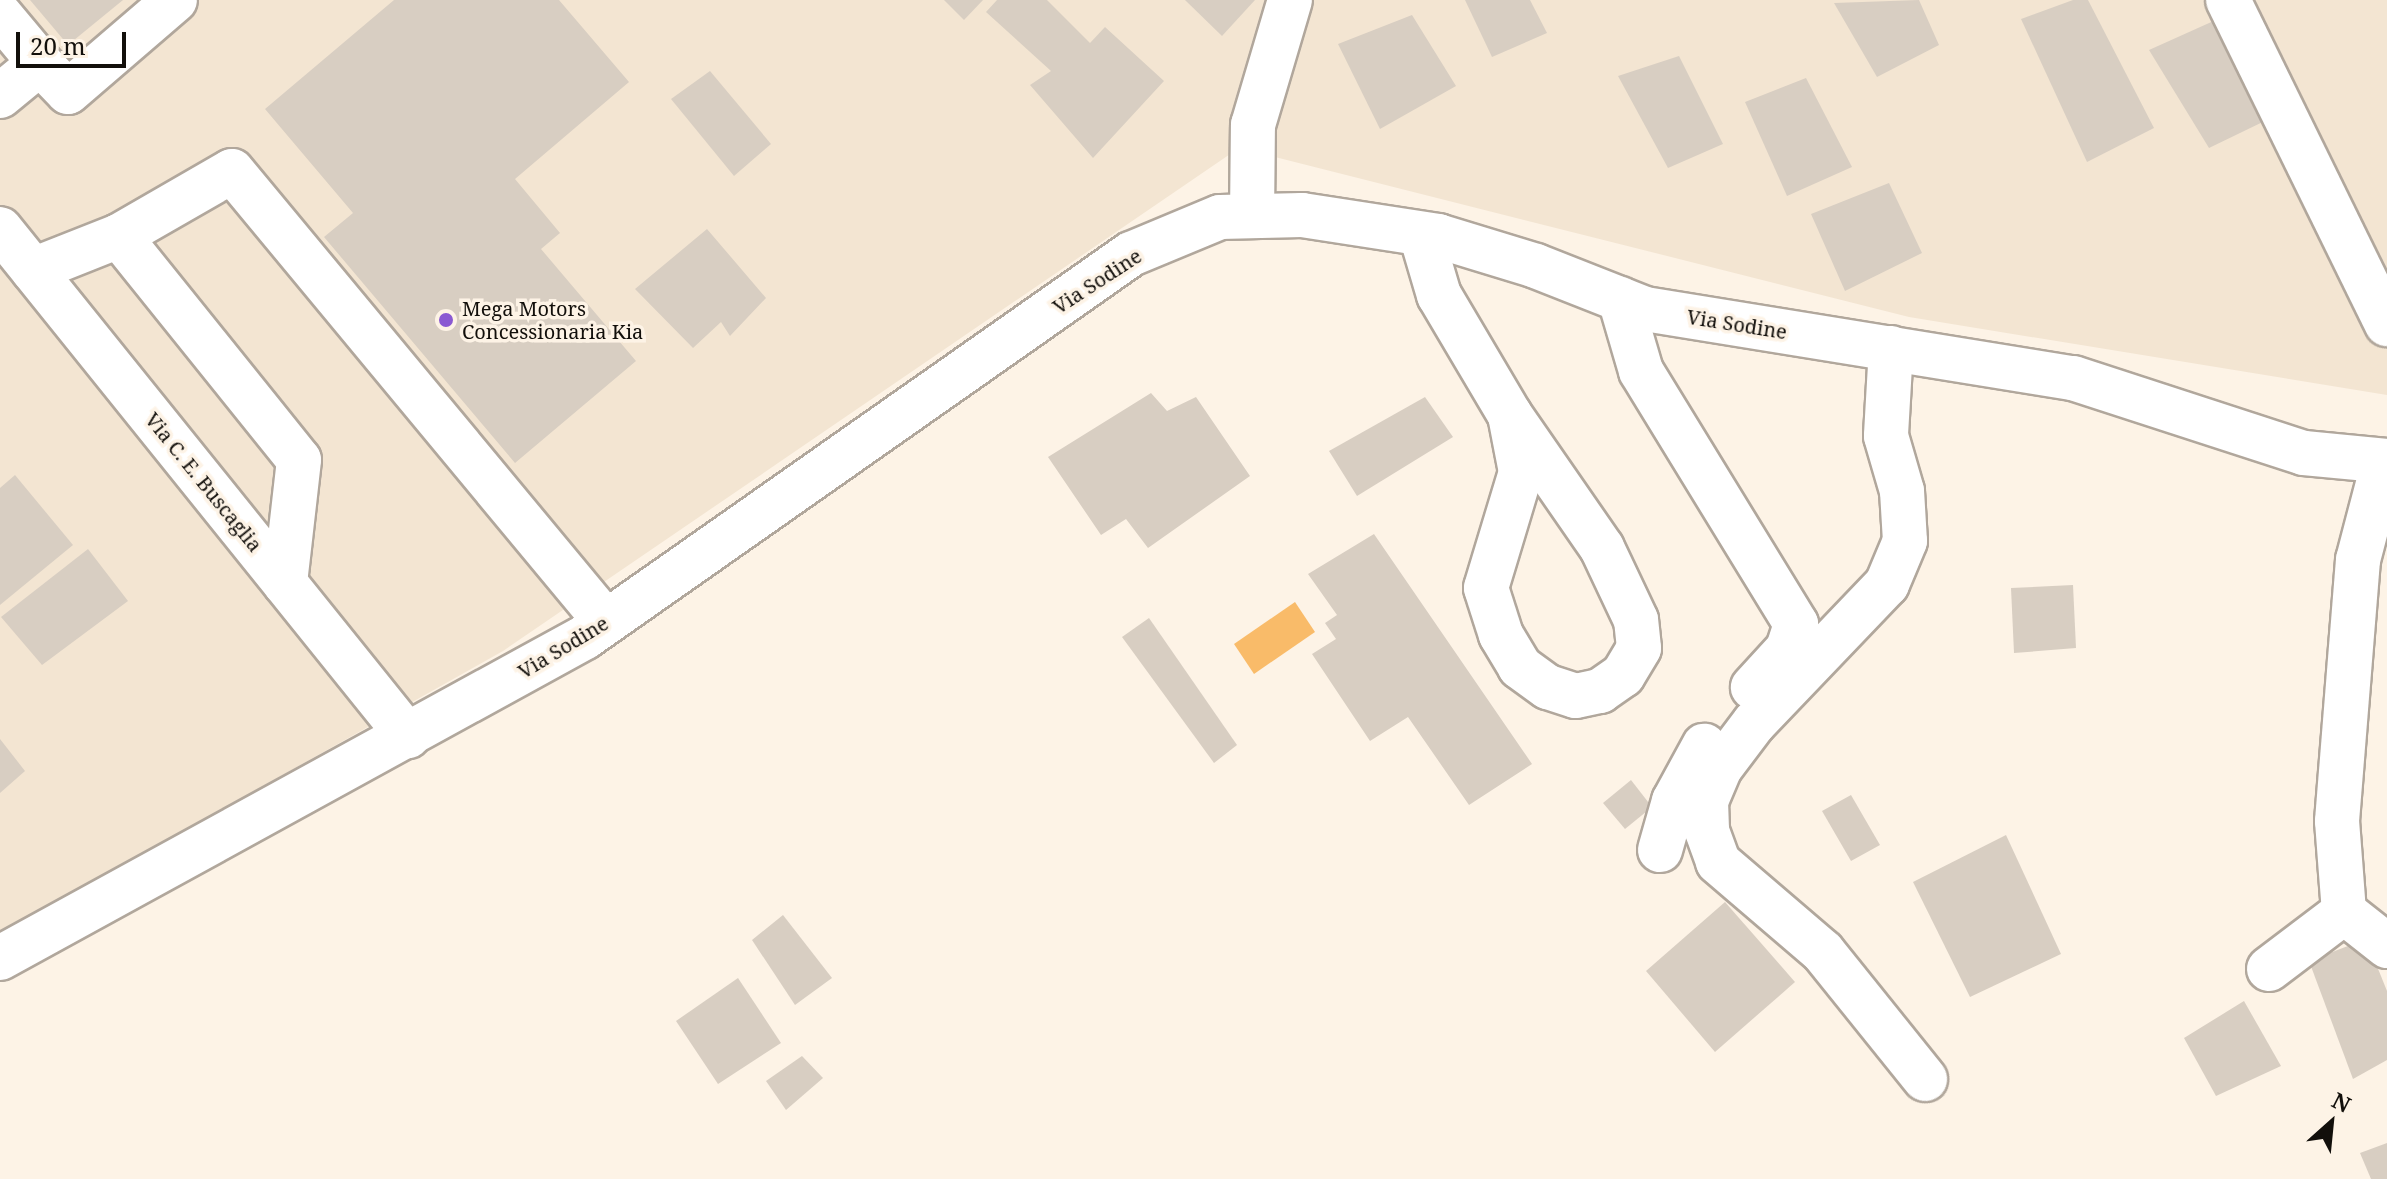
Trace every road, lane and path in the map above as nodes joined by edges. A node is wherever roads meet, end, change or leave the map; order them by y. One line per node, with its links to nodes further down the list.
1 (175, 0): 5 (street)
2 (1290, 0): 7 (street)
3 (2228, 0): 13 (street)
4 (0, 15): 5 (street)
5 (40, 63): 6 (street)
6 (0, 96)
7 (1252, 216): 9 (street, Via Sodine); 18 (street, Via Sodine)
8 (0, 229): 11 (street, Via C. E. Buscaglia)
9 (1421, 234): 12 (street, Via Sodine); 15 (street)
10 (119, 236): 11 (street); 17 (street); 18 (street)
11 (33, 270): 17 (street, Via C. E. Buscaglia)
12 (1620, 299): 14 (street, Via Sodine); 20 (street)
13 (2387, 324)
14 (1891, 348): 16 (street, Via Sodine); 25 (street)
15 (1510, 415): 15 (street)
16 (2386, 461): 21 (street)
17 (285, 583): 19 (street, Via C. E. Buscaglia)
18 (606, 622): 19 (street, Via Sodine)
19 (408, 736): 23 (street, Via Sodine)
20 (1660, 850)
21 (2344, 912): 22 (street); 24 (street)
22 (2387, 946)
23 (0, 958)
24 (2269, 969)
25 (1925, 1079)

